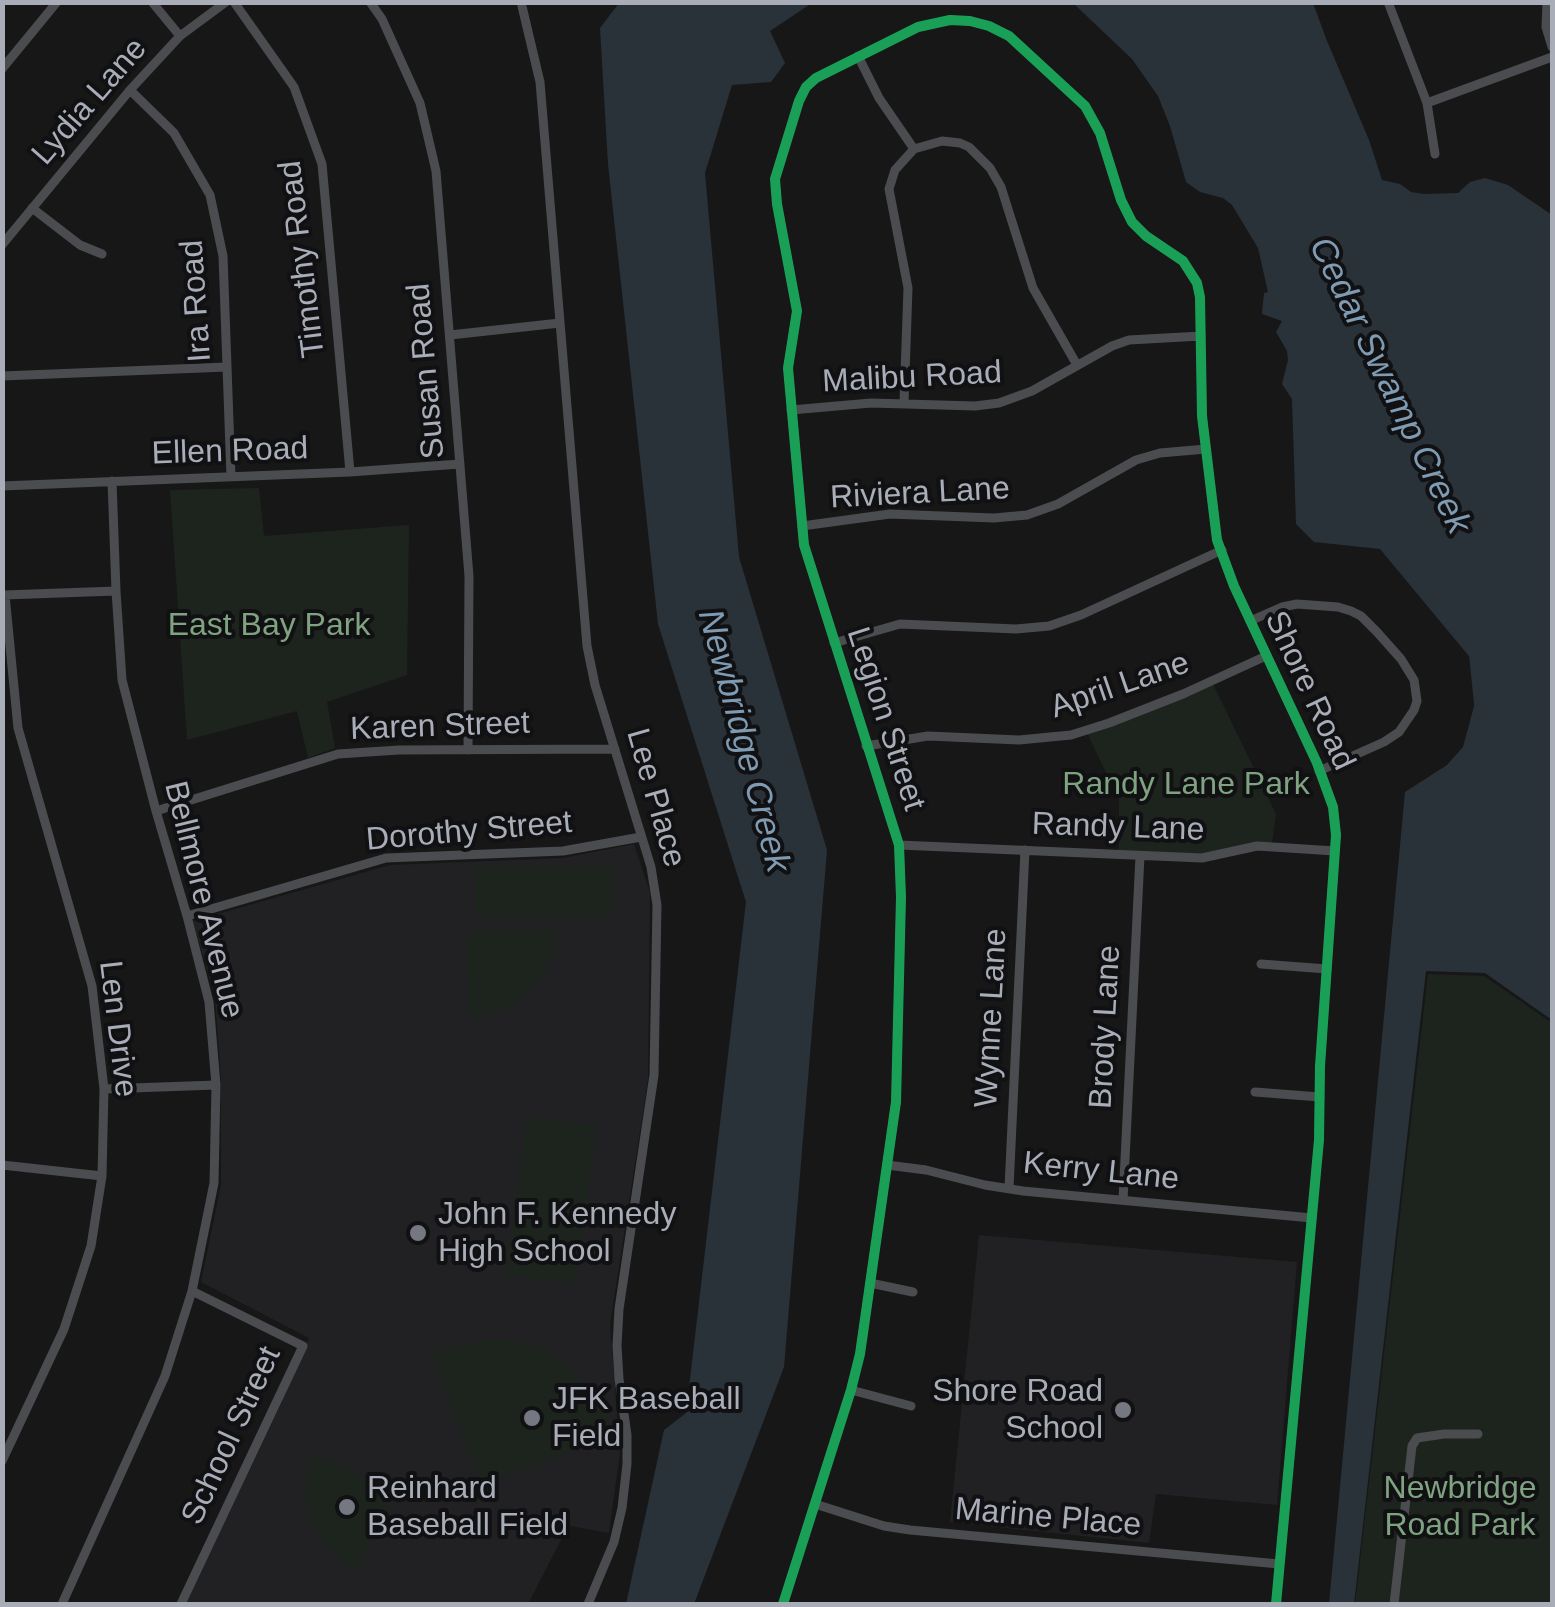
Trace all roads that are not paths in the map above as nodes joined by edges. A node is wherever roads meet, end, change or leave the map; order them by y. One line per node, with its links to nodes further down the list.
1 (57, 2): 13 (street)
2 (152, 2): 9 (street)
3 (226, 2): 9 (street, Lydia Lane)
4 (234, 2): 31 (street, Timothy Road)
5 (370, 2): 22 (street, Susan Road)
6 (521, 2): 21 (street, Lee Place)
7 (1388, 2): 15 (street)
8 (1547, 2): 10 (street)
9 (180, 36): 14 (street, Lydia Lane)
10 (1552, 47)
11 (858, 56): 16 (street); 23 (street, Shore Road); 28 (street, Legion Street)
12 (1552, 57): 15 (street)
13 (2, 69)
14 (130, 90): 18 (street, Lydia Lane); 25 (street, Ira Road)
15 (1427, 103): 17 (street)
16 (914, 149): 24 (street); 27 (street)
17 (1434, 154)
18 (32, 208): 19 (street, Lydia Lane); 20 (street)
19 (2, 245)
20 (102, 254)
21 (560, 324): 22 (street); 44 (street, Lee Place)
22 (450, 336): 30 (street, Susan Road)
23 (1201, 336): 24 (street, Malibu Road); 29 (street, Shore Road)
24 (1077, 366): 27 (street, Malibu Road)
25 (227, 367): 26 (street); 32 (street, Ira Road)
26 (2, 376)
27 (904, 403): 28 (street, Malibu Road)
28 (791, 410): 35 (street, Legion Street)
29 (1206, 449): 35 (street, Riviera Lane); 36 (street, Shore Road)
30 (460, 464): 31 (street, Ellen Road); 43 (street, Susan Road)
31 (350, 472): 32 (street, Ellen Road)
32 (231, 477): 33 (street, Ellen Road)
33 (112, 481): 34 (street, Ellen Road); 37 (street, Bellmore Avenue)
34 (2, 486)
35 (802, 526): 40 (street, Legion Street)
36 (1222, 550): 39 (street, Shore Road); 40 (street)
37 (116, 590): 38 (street); 46 (street, Bellmore Avenue)
38 (4, 595): 56 (street, Len Drive)
39 (1250, 621): 41 (street, Shore Road); 45 (street)
40 (834, 642): 42 (street, Legion Street)
41 (1266, 656): 42 (street, April Lane); 45 (street, Shore Road)
42 (866, 746): 48 (street, Legion Street)
43 (468, 750): 44 (street, Karen Street); 46 (street, Karen Street)
44 (614, 750): 47 (street, Lee Place)
45 (1318, 771): 50 (street, Shore Road)
46 (156, 811): 52 (street, Bellmore Avenue)
47 (641, 837): 52 (street, Dorothy Street); 76 (street, Lee Place)
48 (899, 845): 49 (street, Randy Lane); 60 (street, Legion Street)
49 (1025, 850): 51 (street, Randy Lane); 62 (street, Wynne Lane)
50 (1334, 851): 51 (street, Randy Lane); 54 (street, Shore Road)
51 (1140, 856): 63 (street, Brody Lane)
52 (187, 916): 55 (street, Bellmore Avenue)
53 (1261, 964): 54 (street)
54 (1327, 969): 58 (street, Shore Road)
55 (216, 1085): 56 (street); 66 (street, Bellmore Avenue)
56 (104, 1090): 61 (street, Len Drive)
57 (1255, 1092): 58 (street)
58 (1320, 1097): 64 (street, Shore Road)
59 (2, 1165): 61 (street)
60 (887, 1165): 62 (street, Kerry Lane); 65 (street, Legion Street)
61 (102, 1176): 71 (street, Len Drive)
62 (1009, 1188): 63 (street, Kerry Lane)
63 (1123, 1200): 64 (street, Kerry Lane)
64 (1312, 1218): 73 (street, Shore Road)
65 (870, 1283): 67 (street); 68 (street, Legion Street)
66 (192, 1292): 74 (street, Bellmore Avenue); 75 (street, School Street)
67 (913, 1292)
68 (851, 1390): 69 (street); 72 (street, Legion Street)
69 (910, 1406)
70 (1478, 1434): 79 (street)
71 (2, 1461)
72 (815, 1504): 73 (street, Marine Place); 77 (street, Legion Street)
73 (1279, 1564): 78 (street, Shore Road)
74 (62, 1604)
75 (181, 1604)
76 (588, 1604)
77 (783, 1604)
78 (1276, 1604)
79 (1394, 1604)

